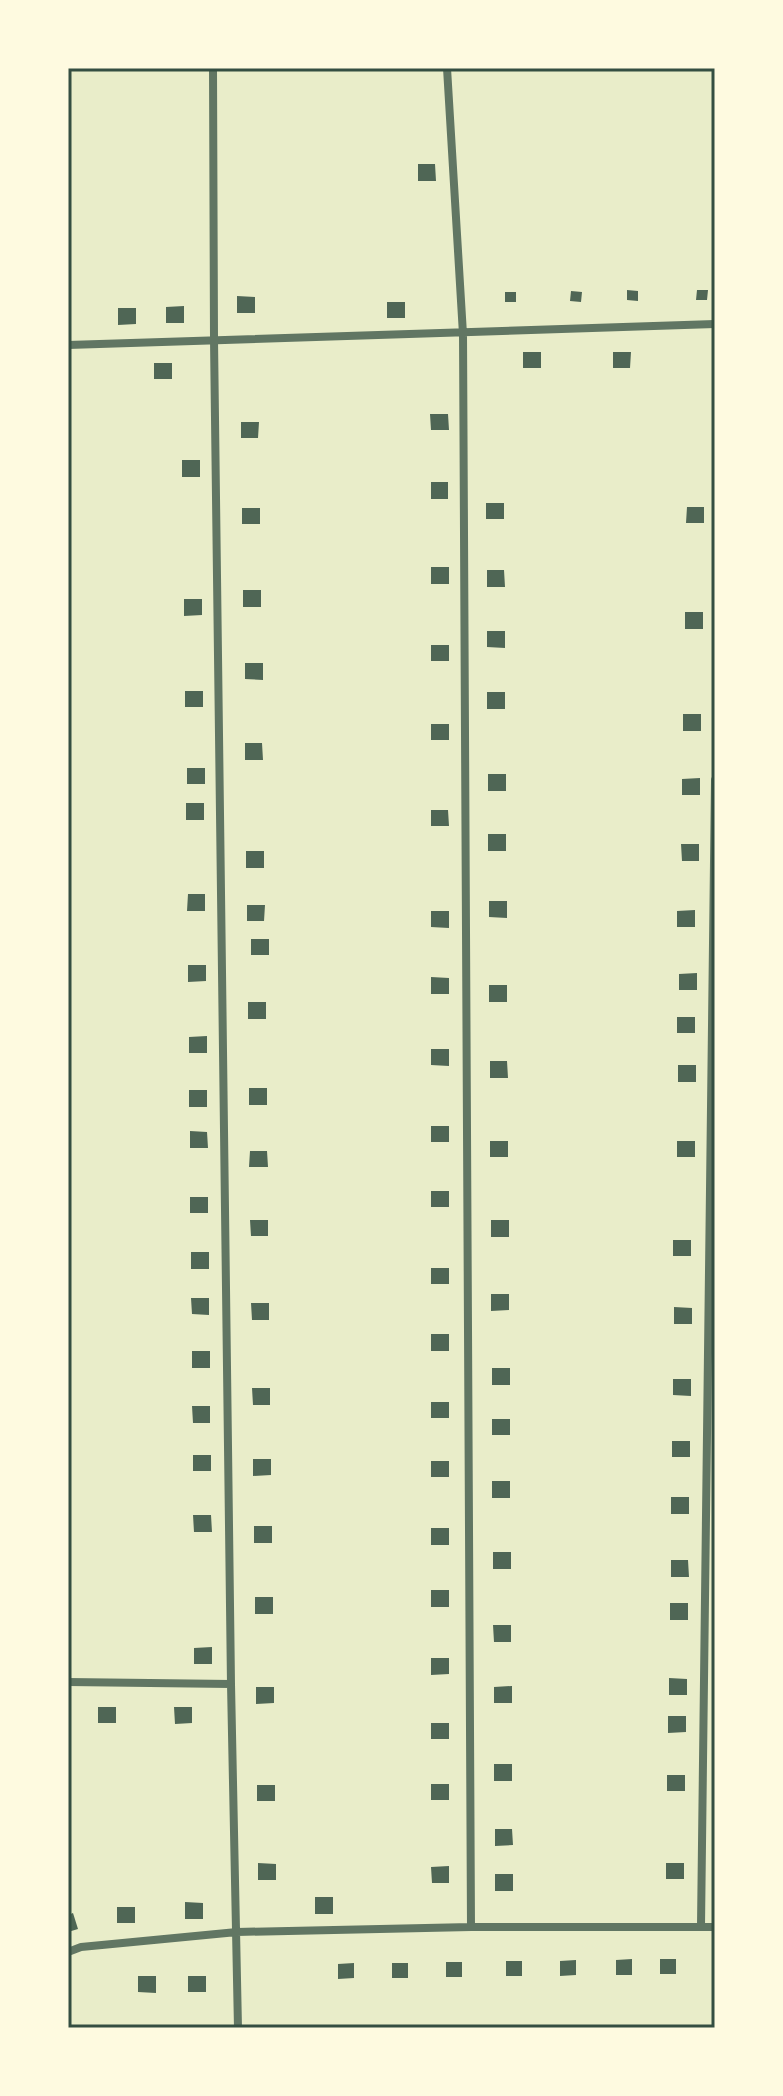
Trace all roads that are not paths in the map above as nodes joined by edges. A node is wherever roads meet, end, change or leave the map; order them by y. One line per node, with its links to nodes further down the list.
1 (213, 68): 5 (street)
2 (447, 68): 4 (street)
3 (715, 324): 4 (street)
4 (463, 334): 5 (street); 11 (street)
5 (214, 339): 6 (street); 9 (street)
6 (68, 345)
7 (715, 780): 10 (street)
8 (68, 1682): 9 (street)
9 (231, 1684): 13 (street)
10 (701, 1926): 11 (street); 12 (street)
11 (471, 1927): 13 (street)
12 (715, 1927)
13 (237, 1932): 14 (street); 15 (street)
14 (68, 1952)
15 (238, 2028)

